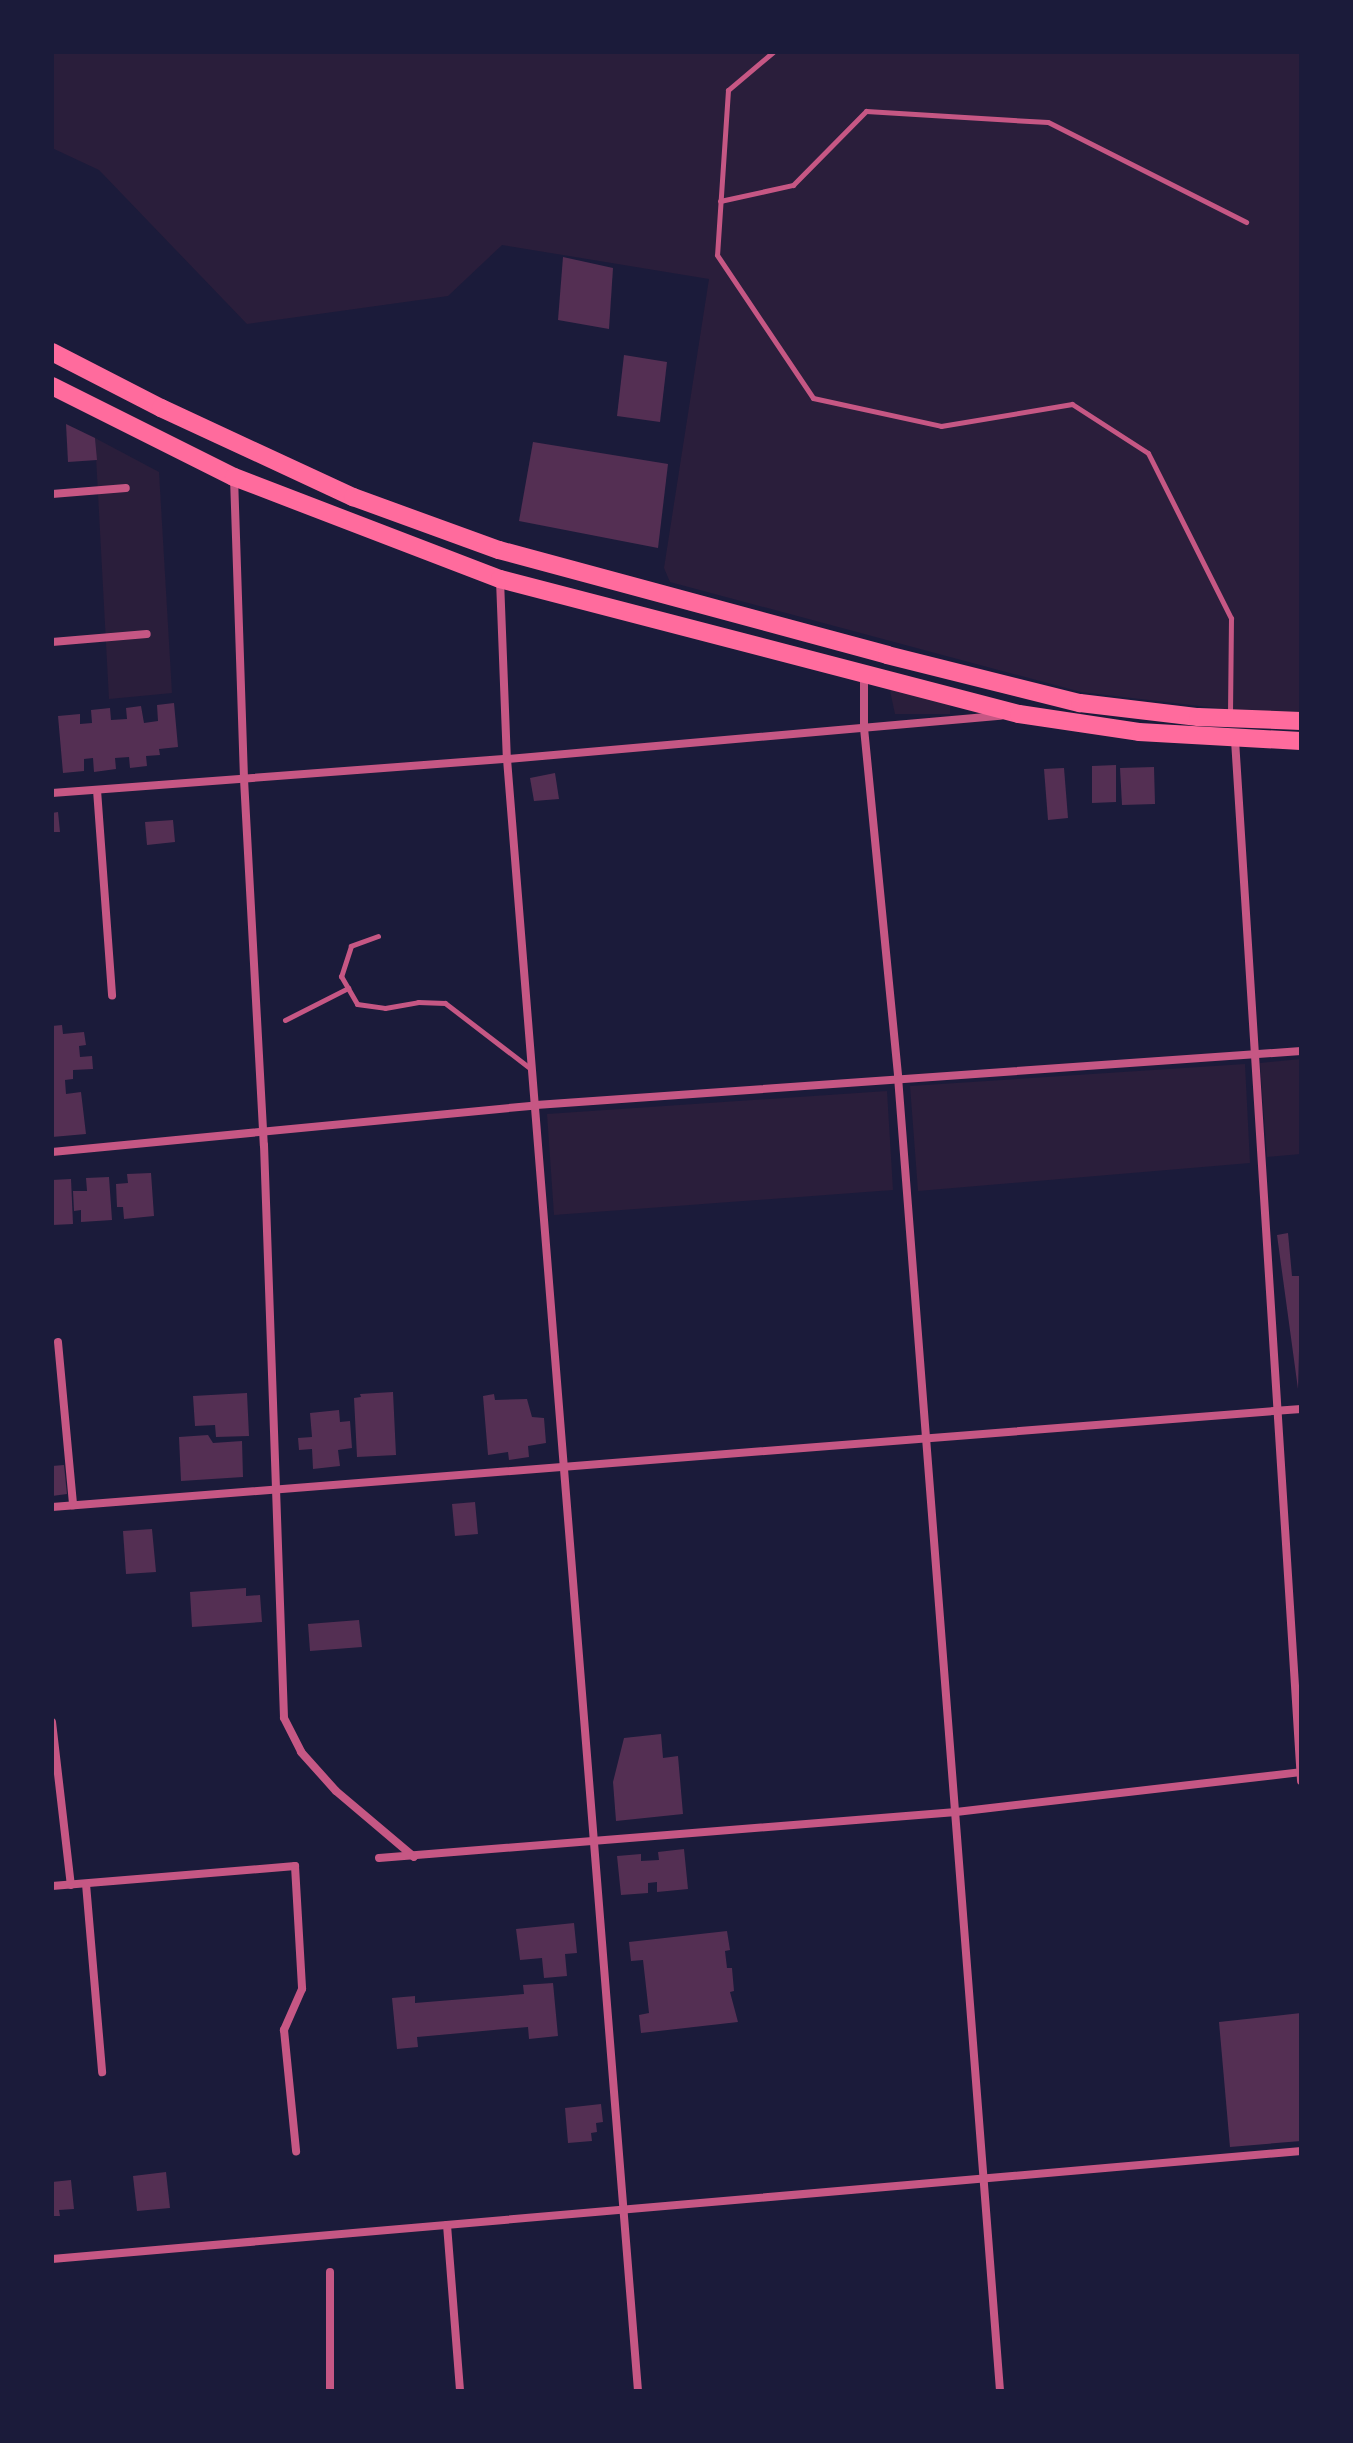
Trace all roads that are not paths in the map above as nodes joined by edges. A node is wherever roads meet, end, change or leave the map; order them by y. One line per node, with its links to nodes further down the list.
1 (773, 52): 2 (lane)
2 (720, 201): 3 (lane); 14 (lane)
3 (1246, 222)
4 (52, 352): 14 (highway)
5 (52, 386): 6 (highway)
6 (234, 477): 9 (highway); 20 (street)
7 (126, 488): 8 (street)
8 (52, 494)
9 (500, 579): 12 (highway); 19 (street)
10 (147, 634): 11 (street)
11 (52, 642)
12 (864, 676): 13 (highway); 16 (street)
13 (1019, 714): 16 (street); 17 (highway)
14 (1230, 719): 15 (highway)
15 (1301, 721)
16 (864, 728): 19 (street); 30 (street)
17 (1235, 740): 18 (highway); 28 (street)
18 (1301, 741)
19 (507, 759): 20 (street); 29 (street)
20 (244, 779): 21 (street); 32 (street)
21 (97, 790): 22 (street); 25 (street)
22 (52, 793)
23 (378, 936): 24 (lane)
24 (348, 988): 26 (lane); 29 (lane)
25 (112, 995)
26 (285, 1020)
27 (1301, 1051): 28 (street)
28 (1255, 1055): 30 (street); 36 (street)
29 (533, 1071): 31 (street)
30 (898, 1077): 31 (street); 37 (street)
31 (536, 1105): 32 (street); 38 (street)
32 (263, 1133): 33 (street); 39 (street)
33 (52, 1152)
34 (58, 1342): 40 (street)
35 (1301, 1409): 36 (street)
36 (1277, 1411): 37 (street); 43 (street)
37 (926, 1438): 38 (street); 49 (street)
38 (565, 1467): 39 (street); 50 (street)
39 (277, 1490): 40 (street); 51 (street)
40 (73, 1505): 41 (street)
41 (52, 1507)
42 (1301, 1584): 43 (street)
43 (1288, 1585): 44 (street)
44 (1290, 1619): 45 (street); 47 (street)
45 (1301, 1623)
46 (52, 1722): 54 (street)
47 (1300, 1772): 48 (street); 49 (street)
48 (1301, 1781)
49 (956, 1812): 50 (street); 59 (street)
50 (596, 1842): 51 (street); 60 (street)
51 (414, 1857): 52 (street)
52 (379, 1858)
53 (86, 1884): 54 (street); 56 (street); 57 (street)
54 (71, 1885): 55 (street)
55 (52, 1886)
56 (102, 2072)
57 (296, 2151)
58 (1301, 2151): 59 (street)
59 (985, 2178): 60 (street); 67 (street)
60 (625, 2209): 61 (street); 66 (street)
61 (447, 2225): 62 (street); 65 (street)
62 (52, 2259)
63 (330, 2272): 64 (street)
64 (330, 2391)
65 (460, 2391)
66 (638, 2391)
67 (1000, 2391)

